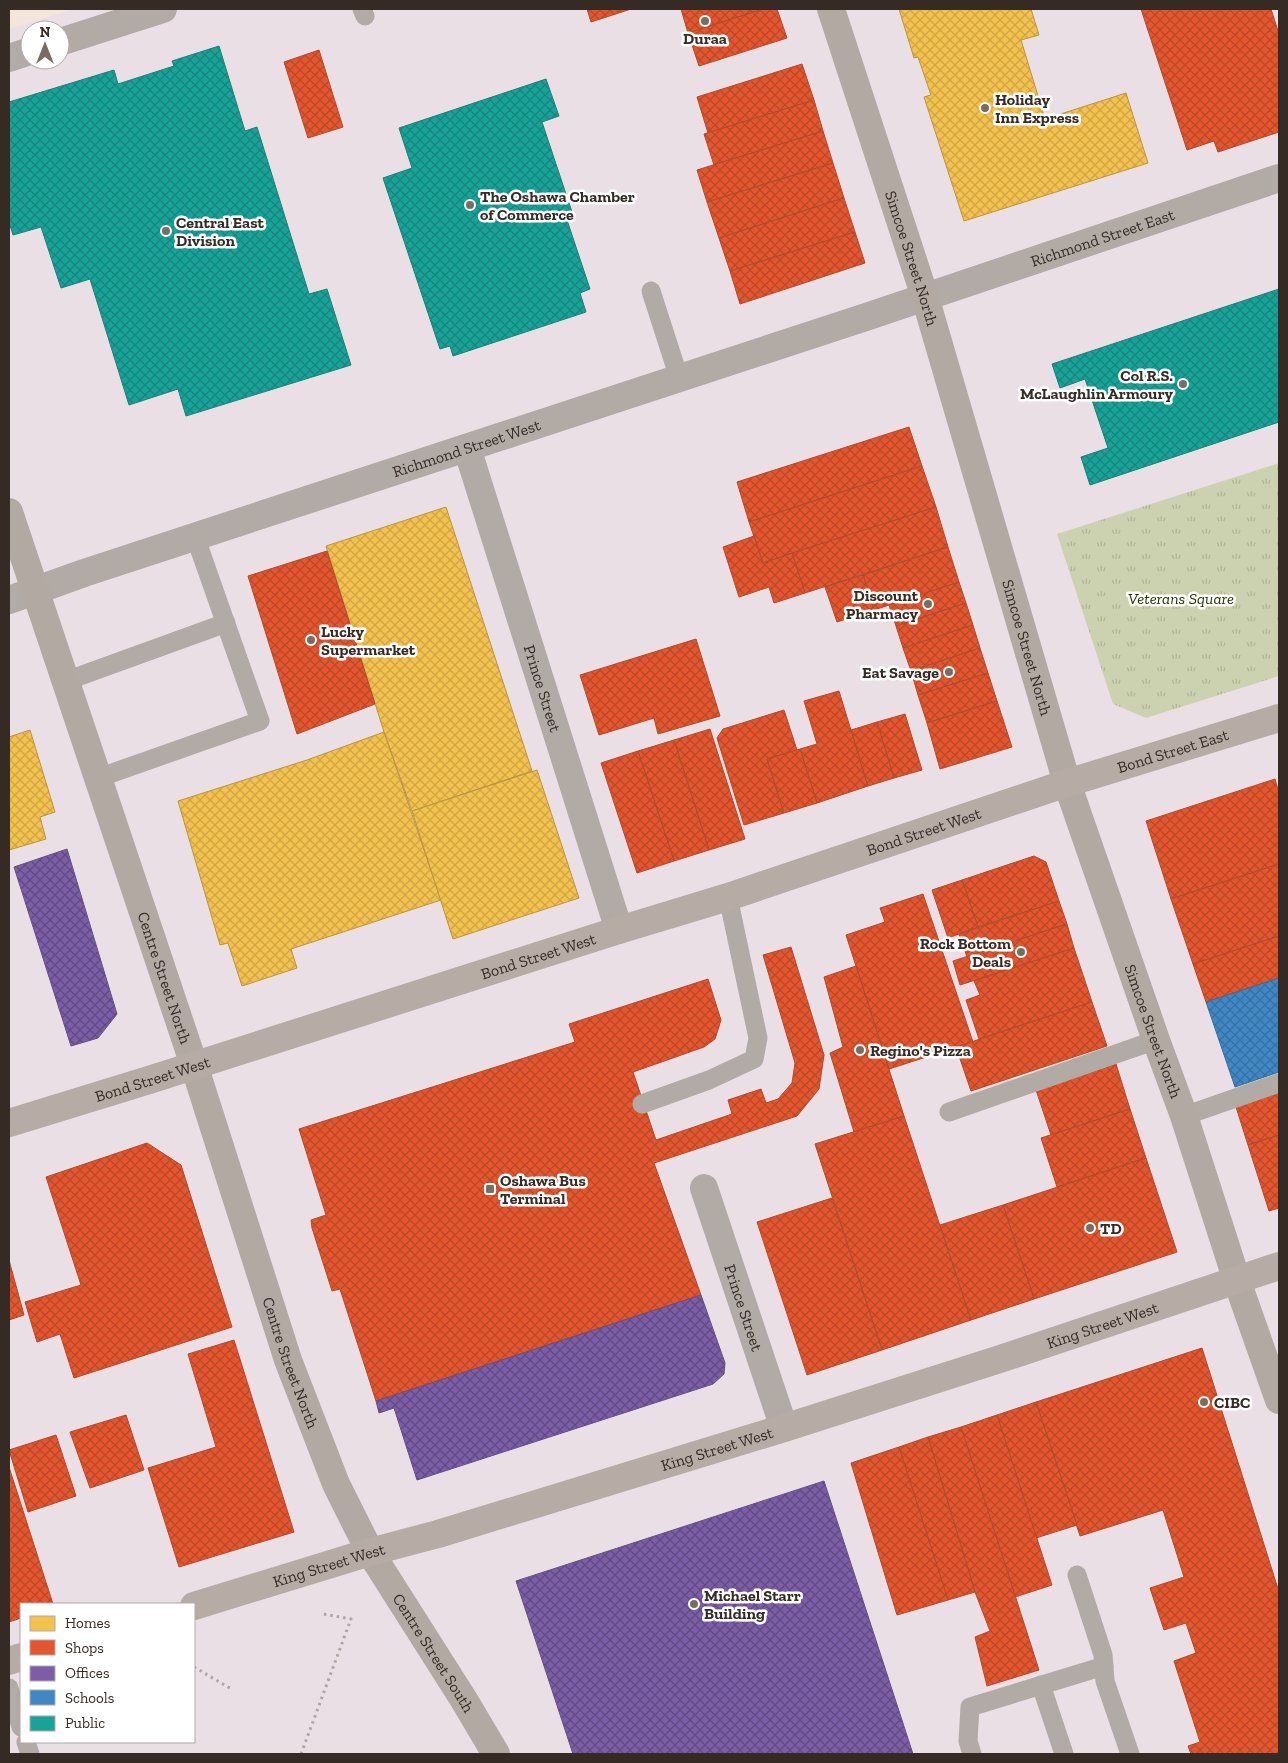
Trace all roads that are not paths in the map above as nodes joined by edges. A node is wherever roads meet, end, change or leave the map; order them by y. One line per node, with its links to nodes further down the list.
1 (163, 9): 3 (street)
2 (831, 9): 6 (main road, Simcoe Street North)
3 (70, 39)
4 (1279, 178): 6 (street, Richmond Street East)
5 (651, 291): 7 (lane)
6 (925, 297): 7 (street, Richmond Street West); 17 (main road, Simcoe Street North)
7 (679, 378): 8 (street, Richmond Street West)
8 (467, 448): 10 (street, Richmond Street West); 19 (street, Prince Street)
9 (9, 512): 11 (main road, Centre Street North)
10 (195, 536): 11 (street, Richmond Street West); 13 (lane)
11 (36, 591): 12 (street, Richmond Street West); 14 (main road, Centre Street North)
12 (9, 600)
13 (226, 623): 14 (lane); 16 (lane)
14 (66, 681): 16 (main road, Centre Street North)
15 (1279, 718): 17 (main road, Bond Street East)
16 (98, 778): 21 (main road, Centre Street North)
17 (1067, 783): 18 (main road, Bond Street West); 20 (main road, Simcoe Street North)
18 (728, 897): 19 (main road, Bond Street West); 23 (lane)
19 (619, 930): 21 (main road, Bond Street West)
20 (1156, 1040): 24 (lane); 25 (main road, Simcoe Street North)
21 (194, 1065): 26 (main road, Bond Street West); 32 (main road, Centre Street North)
22 (1279, 1083): 25 (lane)
23 (642, 1104)
24 (949, 1112)
25 (1184, 1116): 29 (main road, Simcoe Street North)
26 (9, 1123)
27 (704, 1188): 31 (street, Prince Street)
28 (1279, 1266): 29 (main road, King Street West)
29 (1237, 1281): 30 (main road, Simcoe Street North); 31 (main road, King Street West)
30 (1279, 1400)
31 (784, 1428): 32 (main road, King Street West)
32 (370, 1552): 34 (main road, King Street West); 39 (main road, Centre Street South)
33 (1077, 1575): 35 (lane)
34 (195, 1606)
35 (1104, 1666): 36 (lane); 42 (lane)
36 (1041, 1685): 40 (lane); 41 (lane)
37 (9, 1688): 38 (lane)
38 (20, 1724)
39 (496, 1754)
40 (972, 1754)
41 (1064, 1754)
42 (1130, 1754)

